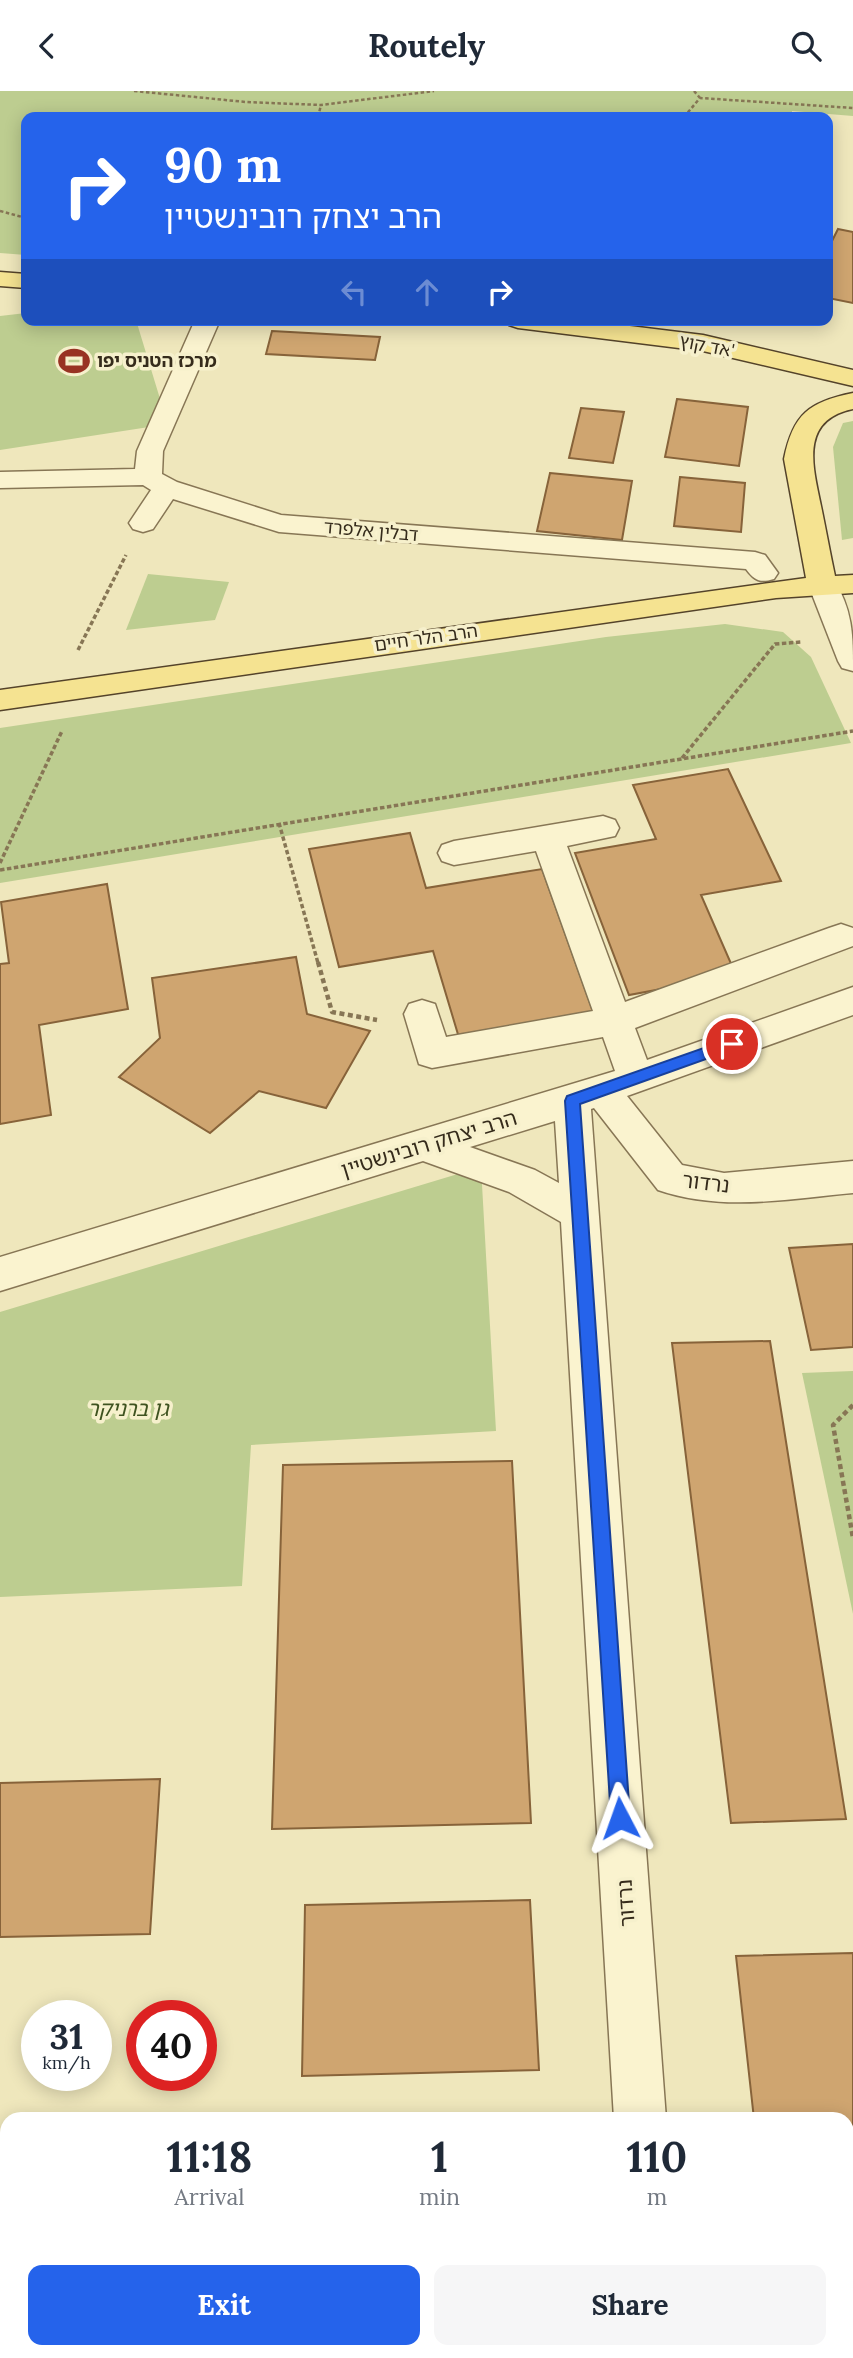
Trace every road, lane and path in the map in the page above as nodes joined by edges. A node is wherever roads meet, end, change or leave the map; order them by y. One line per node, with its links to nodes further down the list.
1 (134, 91): 5 (path)
2 (434, 91): 5 (path)
3 (694, 91): 4 (path)
4 (700, 98): 6 (path); 8 (path)
5 (321, 105): 7 (path)
6 (853, 108)
7 (319, 112)
8 (688, 112)
9 (0, 211): 10 (path)
10 (21, 217)
11 (0, 279): 12 (main road)
12 (21, 281)
13 (205, 326): 18 (street)
14 (566, 326): 15 (main road, אד קוץ')
15 (853, 379)
16 (853, 401): 22 (main road)
17 (0, 480): 18 (street, דבלין אלפרד)
18 (158, 482): 19 (street); 20 (street, דבלין אלפרד)
19 (143, 523): 24 (path)
20 (764, 573)
21 (853, 583): 22 (main road, הרב הלר חיים)
22 (822, 585): 25 (street); 26 (main road, הרב הלר חיים)
23 (796, 633): 29 (path)
24 (75, 657)
25 (853, 661)
26 (0, 700)
27 (67, 719): 34 (path)
28 (853, 731): 29 (path)
29 (682, 759): 30 (path)
30 (279, 823): 35 (path); 38 (path)
31 (603, 828): 32 (street)
32 (547, 837): 33 (street); 39 (street)
33 (454, 853)
34 (0, 863)
35 (0, 870)
36 (841, 937): 39 (street)
37 (853, 1001): 40 (street, הרב יצחק רובינשטיין)
38 (424, 1021): 39 (street)
39 (614, 1021): 40 (street)
40 (603, 1090): 41 (street, הרב יצחק רובינשטיין); 42 (street, נרדור); 43 (street, נרדור)
41 (423, 1146): 43 (street); 44 (street, הרב יצחק רובינשטיין)
42 (853, 1177)
43 (580, 1214): 47 (street, נרדור)
44 (0, 1274)
45 (853, 1405): 46 (path)
46 (853, 1538)
47 (640, 2112)

